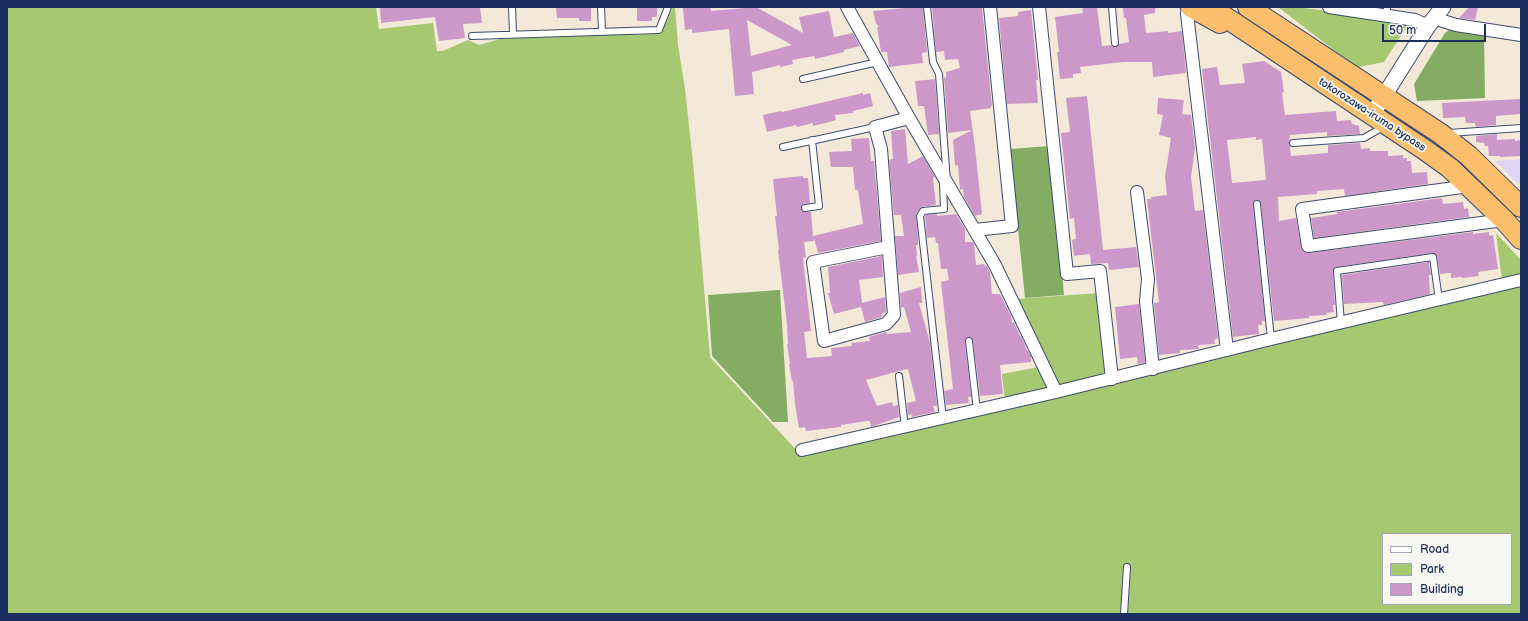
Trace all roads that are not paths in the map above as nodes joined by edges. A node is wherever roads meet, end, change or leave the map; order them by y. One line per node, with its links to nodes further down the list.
1 (512, 7): 16 (lane)
2 (601, 7): 15 (lane)
3 (668, 7): 15 (lane)
4 (847, 7): 20 (street)
5 (927, 7): 32 (lane)
6 (990, 7): 39 (street)
7 (1039, 7): 50 (street)
8 (1112, 7): 19 (lane)
9 (1189, 7): 21 (highway); 47 (street)
10 (1210, 7): 21 (highway, tokorozawa-iruma bypass)
11 (1248, 7): 23 (highway, tokorozawa-iruma bypass)
12 (1329, 7): 13 (street)
13 (1387, 11): 14 (street)
14 (1435, 17): 17 (street); 23 (street)
15 (602, 31): 16 (lane)
16 (513, 34): 18 (lane)
17 (1521, 35)
18 (472, 36)
19 (1115, 43)
20 (878, 62): 22 (lane); 24 (street)
21 (1292, 62): 25 (highway, tokorozawa-iruma bypass)
22 (803, 79)
23 (1384, 97): 25 (street); 28 (highway, tokorozawa-iruma bypass)
24 (909, 118): 26 (street); 32 (street)
25 (1380, 119): 30 (lane); 33 (highway, tokorozawa-iruma bypass)
26 (875, 127): 29 (lane); 41 (street)
27 (1521, 128): 28 (lane)
28 (1441, 134): 36 (highway, tokorozawa-iruma bypass)
29 (812, 140): 31 (lane); 37 (lane)
30 (1294, 143)
31 (783, 147)
32 (946, 182): 39 (street); 53 (lane)
33 (1469, 186): 38 (highway, tokorozawa-iruma bypass); 38 (street)
34 (1138, 192): 48 (street)
35 (1257, 204): 45 (lane)
36 (1521, 207)
37 (805, 208)
38 (1504, 220): 40 (highway, tokorozawa-iruma bypass)
39 (975, 230): 51 (street)
40 (1521, 239)
41 (888, 247): 41 (street)
42 (1521, 280): 43 (street)
43 (1439, 300): 44 (street); 44 (lane)
44 (1342, 323): 45 (street)
45 (1271, 340): 47 (street)
46 (969, 341): 52 (lane)
47 (1227, 350): 48 (street)
48 (1153, 369): 50 (street)
49 (899, 376): 54 (lane)
50 (1112, 378): 51 (street)
51 (1056, 392): 52 (street)
52 (977, 410): 53 (street)
53 (943, 418): 54 (street)
54 (905, 428): 55 (street)
55 (802, 450)
56 (1127, 568): 57 (lane)
57 (1124, 614)

